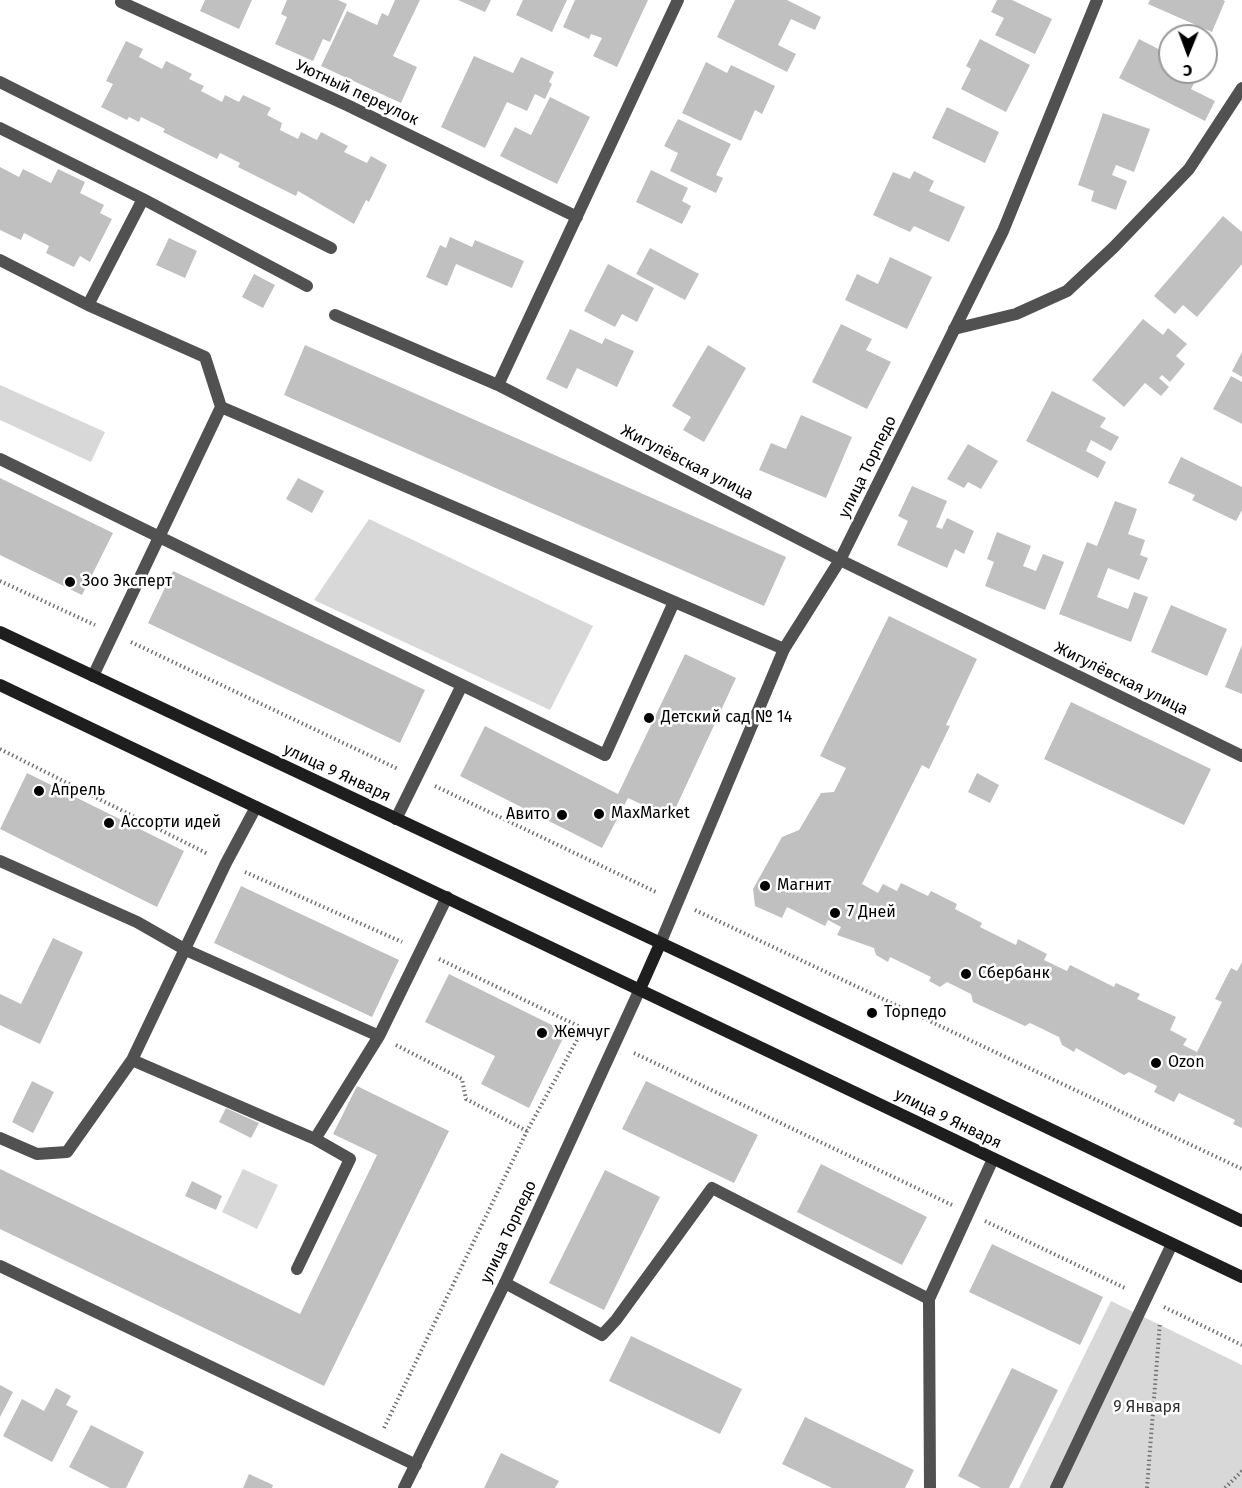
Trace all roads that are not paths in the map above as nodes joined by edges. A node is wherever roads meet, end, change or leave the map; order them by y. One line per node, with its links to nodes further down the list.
1 (678, 0): 8 (street)
2 (1097, 0): 14 (street, улица Торпедо)
3 (121, 2): 8 (street, Уютный переулок)
4 (0, 82): 9 (street)
5 (1242, 88): 14 (street)
6 (0, 128): 7 (street)
7 (143, 199): 11 (street); 12 (street)
8 (577, 217): 15 (street)
9 (331, 248)
10 (0, 260): 12 (street)
11 (308, 286)
12 (88, 305): 16 (street)
13 (335, 315): 15 (street)
14 (954, 329): 19 (street, улица Торпедо)
15 (498, 385): 19 (street, Жигулёвская улица)
16 (221, 407): 18 (street); 20 (street)
17 (0, 459): 18 (street)
18 (160, 536): 23 (street); 25 (street)
19 (840, 560): 22 (street, улица Торпедо); 26 (street, Жигулёвская улица)
20 (674, 602): 22 (street); 25 (street)
21 (0, 632): 23 (main road, улица 9 Января)
22 (784, 649): 31 (street, улица Торпедо)
23 (93, 676): 28 (main road, улица 9 Января)
24 (0, 685): 27 (main road, улица 9 Января)
25 (462, 685): 28 (street)
26 (1242, 756)
27 (256, 807): 30 (main road, улица 9 Января); 32 (street)
28 (396, 819): 31 (main road, улица 9 Января)
29 (0, 861): 32 (street)
30 (447, 897): 33 (main road, улица 9 Января); 34 (street)
31 (660, 944): 33 (main road); 39 (main road, улица 9 Января)
32 (186, 950): 34 (street); 35 (street)
33 (640, 989): 38 (main road, улица 9 Января); 44 (street, улица Торпедо)
34 (379, 1036): 37 (street)
35 (132, 1060): 36 (street); 37 (street)
36 (0, 1137)
37 (315, 1139): 42 (street)
38 (993, 1159): 40 (main road, улица 9 Января); 45 (street)
39 (1242, 1221)
40 (1172, 1244): 43 (main road, улица 9 Января); 49 (street)
41 (0, 1266): 46 (street)
42 (297, 1269)
43 (1242, 1277)
44 (505, 1283): 45 (street); 46 (street, улица Торпедо)
45 (929, 1299): 48 (street)
46 (416, 1465): 47 (street, улица Торпедо)
47 (404, 1488)
48 (930, 1488)
49 (1056, 1488)

